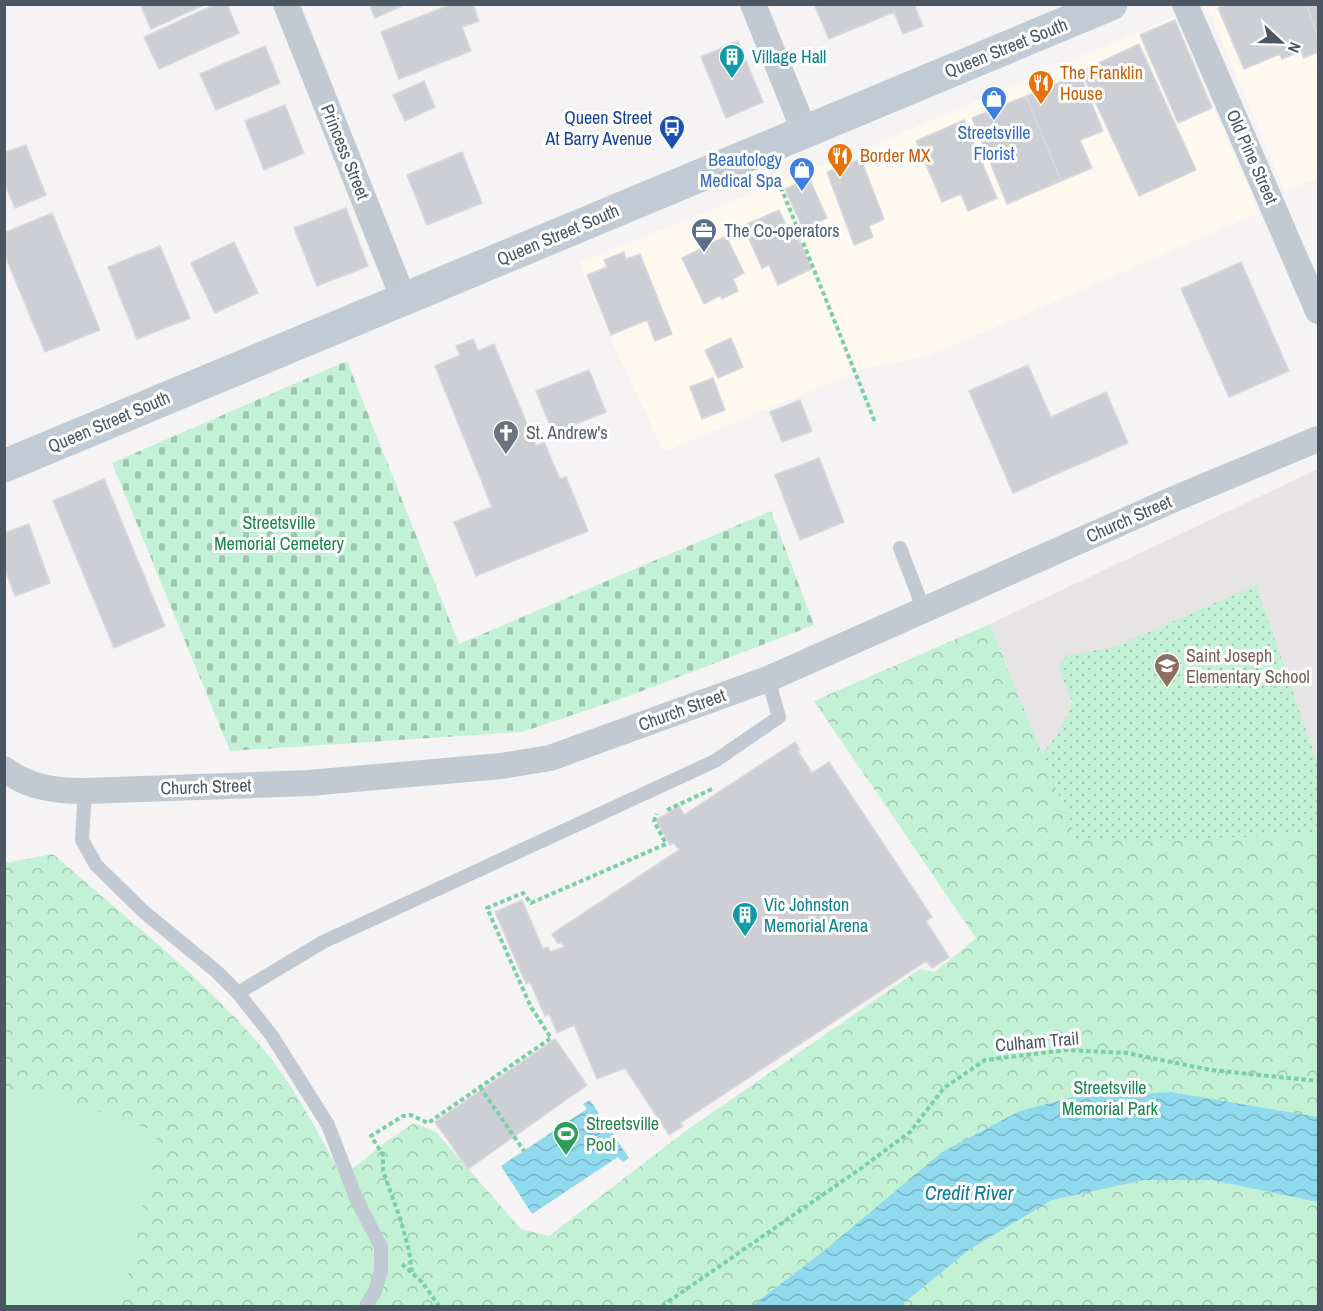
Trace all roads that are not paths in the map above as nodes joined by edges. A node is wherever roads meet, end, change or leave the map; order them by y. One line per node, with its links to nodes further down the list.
1 (286, 4): 6 (street, Princess Street)
2 (753, 4): 5 (street)
3 (1111, 4): 5 (main road, Queen Street South)
4 (1185, 4): 7 (street, Old Pine Street)
5 (804, 130): 6 (main road, Queen Street South)
6 (404, 300): 9 (main road, Queen Street South)
7 (1318, 311)
8 (1318, 439): 11 (street, Church Street)
9 (4, 466)
10 (900, 548): 11 (lane)
11 (924, 610): 12 (street, Church Street)
12 (768, 679): 14 (street, Church Street); 15 (lane)
13 (4, 769): 14 (street, Church Street)
14 (86, 792): 15 (lane)
15 (238, 993): 16 (lane)
16 (366, 1306)

